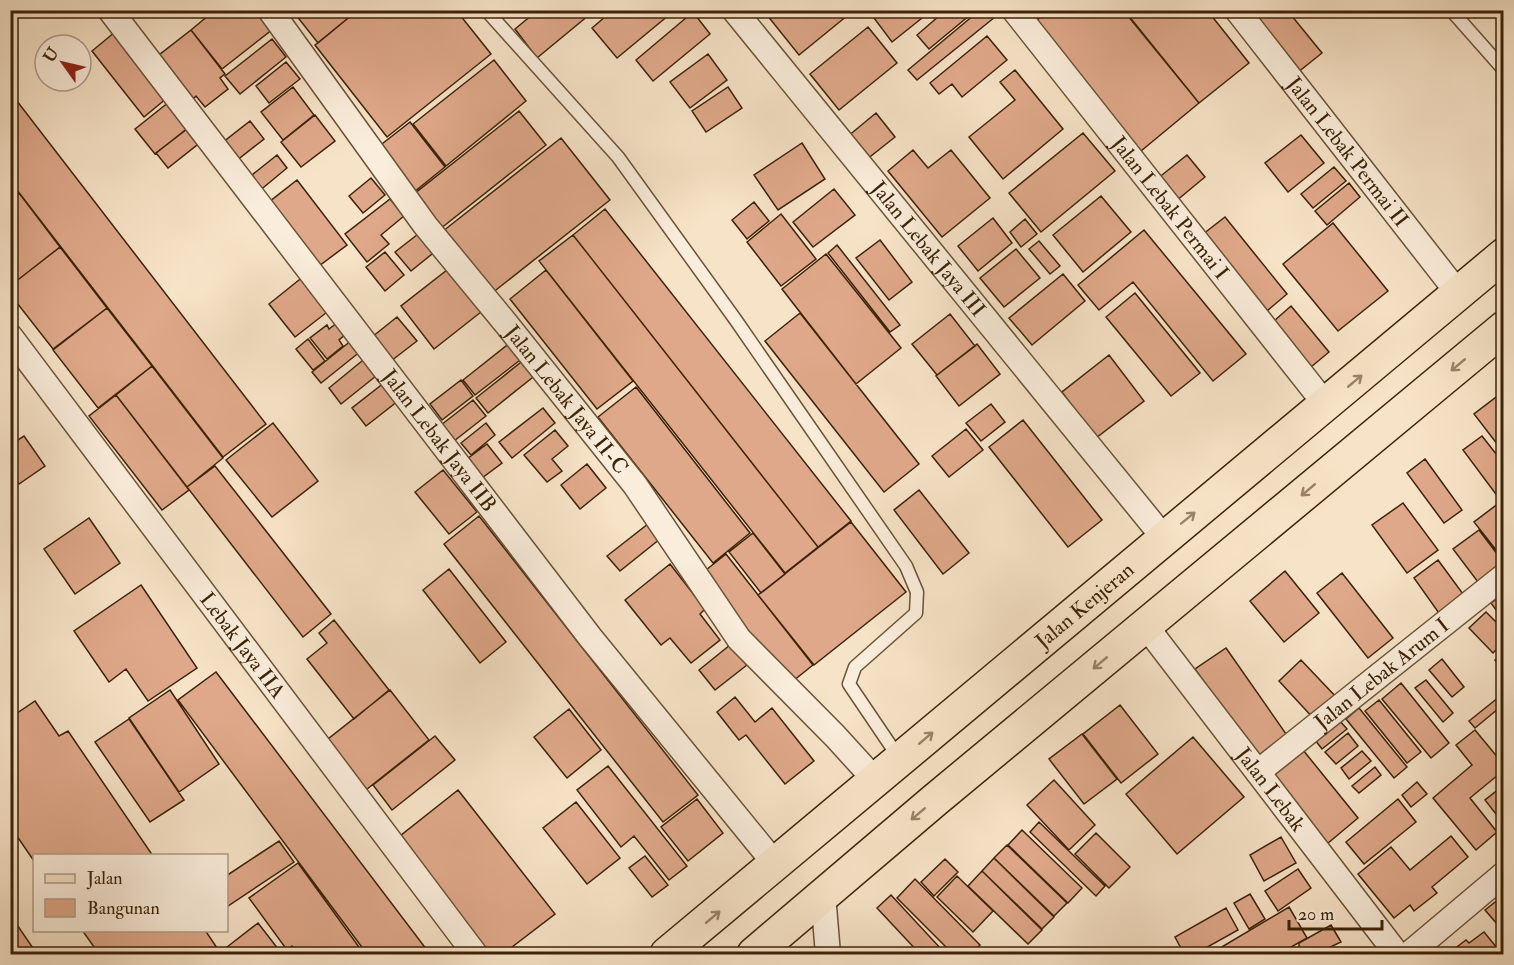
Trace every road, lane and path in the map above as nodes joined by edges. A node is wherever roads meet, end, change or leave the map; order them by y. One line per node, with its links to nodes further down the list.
1 (110, 10): 20 (street, Jalan Lebak Jaya IIB)
2 (270, 10): 19 (street, Jalan Lebak Jaya II-C)
3 (486, 10): 17 (lane)
4 (734, 10): 14 (street, Jalan Lebak Jaya III)
5 (1014, 10): 13 (street, Jalan Lebak Permai I)
6 (1237, 10): 10 (street, Jalan Lebak Permai II)
7 (1451, 10): 8 (lane)
8 (1503, 70)
9 (1503, 255): 10 (main road, Jalan Kenjeran)
10 (1458, 293): 13 (main road, Jalan Kenjeran, one-way to 10)
11 (1503, 328): 16 (main road, one-way to 16)
12 (10, 336): 23 (street, Lebak Jaya IIA)
13 (1326, 405): 14 (main road, Jalan Kenjeran, one-way to 13)
14 (1164, 538): 17 (main road, Jalan Kenjeran, one-way to 14)
15 (1503, 576): 18 (street, Jalan Lebak Arum I)
16 (1145, 625): 18 (street, Jalan Lebak); 22 (main road, one-way to 22)
17 (900, 759): 19 (main road, Jalan Kenjeran)
18 (1258, 771): 27 (street, Jalan Lebak)
19 (876, 781): 20 (main road, Jalan Kenjeran)
20 (776, 865): 24 (main road, Jalan Kenjeran, one-way to 20)
21 (1503, 874): 28 (street)
22 (823, 895): 25 (main road); 26 (street)
23 (476, 954)
24 (668, 954)
25 (754, 954)
26 (828, 954)
27 (1397, 954)
28 (1409, 954)

